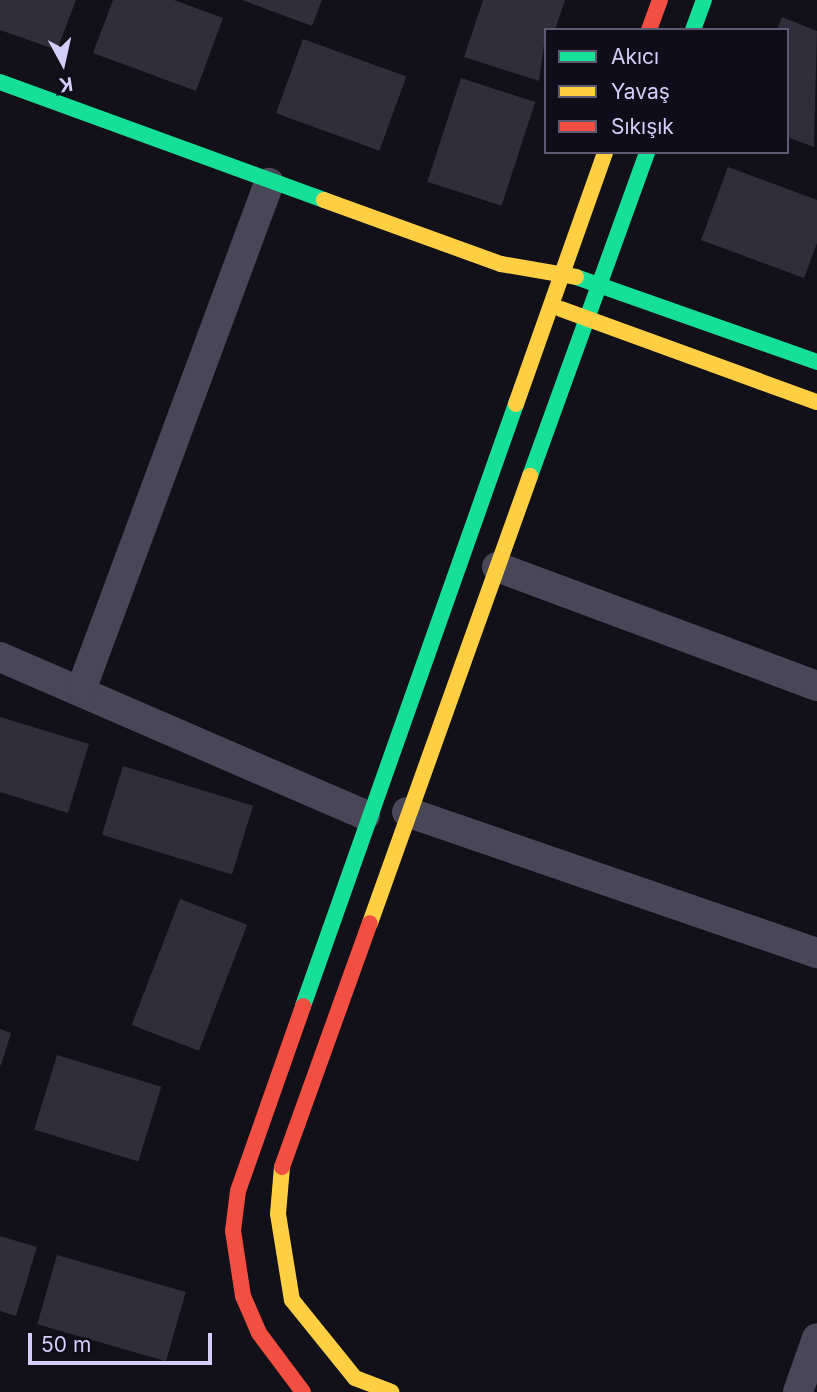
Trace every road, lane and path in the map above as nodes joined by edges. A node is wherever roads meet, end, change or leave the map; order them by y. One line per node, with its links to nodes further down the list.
1 (660, 0): 3 (main road)
2 (704, 0): 4 (main road)
3 (650, 28)
4 (694, 28)
5 (0, 82): 8 (main road)
6 (604, 154): 10 (main road)
7 (646, 154): 11 (main road)
8 (269, 183): 9 (main road); 19 (street)
9 (501, 264): 10 (main road); 12 (main road)
10 (561, 273): 11 (main road); 12 (main road)
11 (599, 281): 13 (main road); 14 (main road)
12 (550, 305): 13 (main road); 21 (main road)
13 (585, 318): 15 (main road); 16 (main road)
14 (817, 362)
15 (817, 401)
16 (497, 568): 18 (street); 20 (main road)
17 (0, 657): 19 (street)
18 (817, 686)
19 (81, 690): 21 (street)
20 (407, 812): 22 (street); 25 (main road)
21 (365, 815): 24 (main road)
22 (817, 953)
23 (817, 1338): 26 (street)
24 (303, 1392)
25 (391, 1392)
26 (798, 1392)

